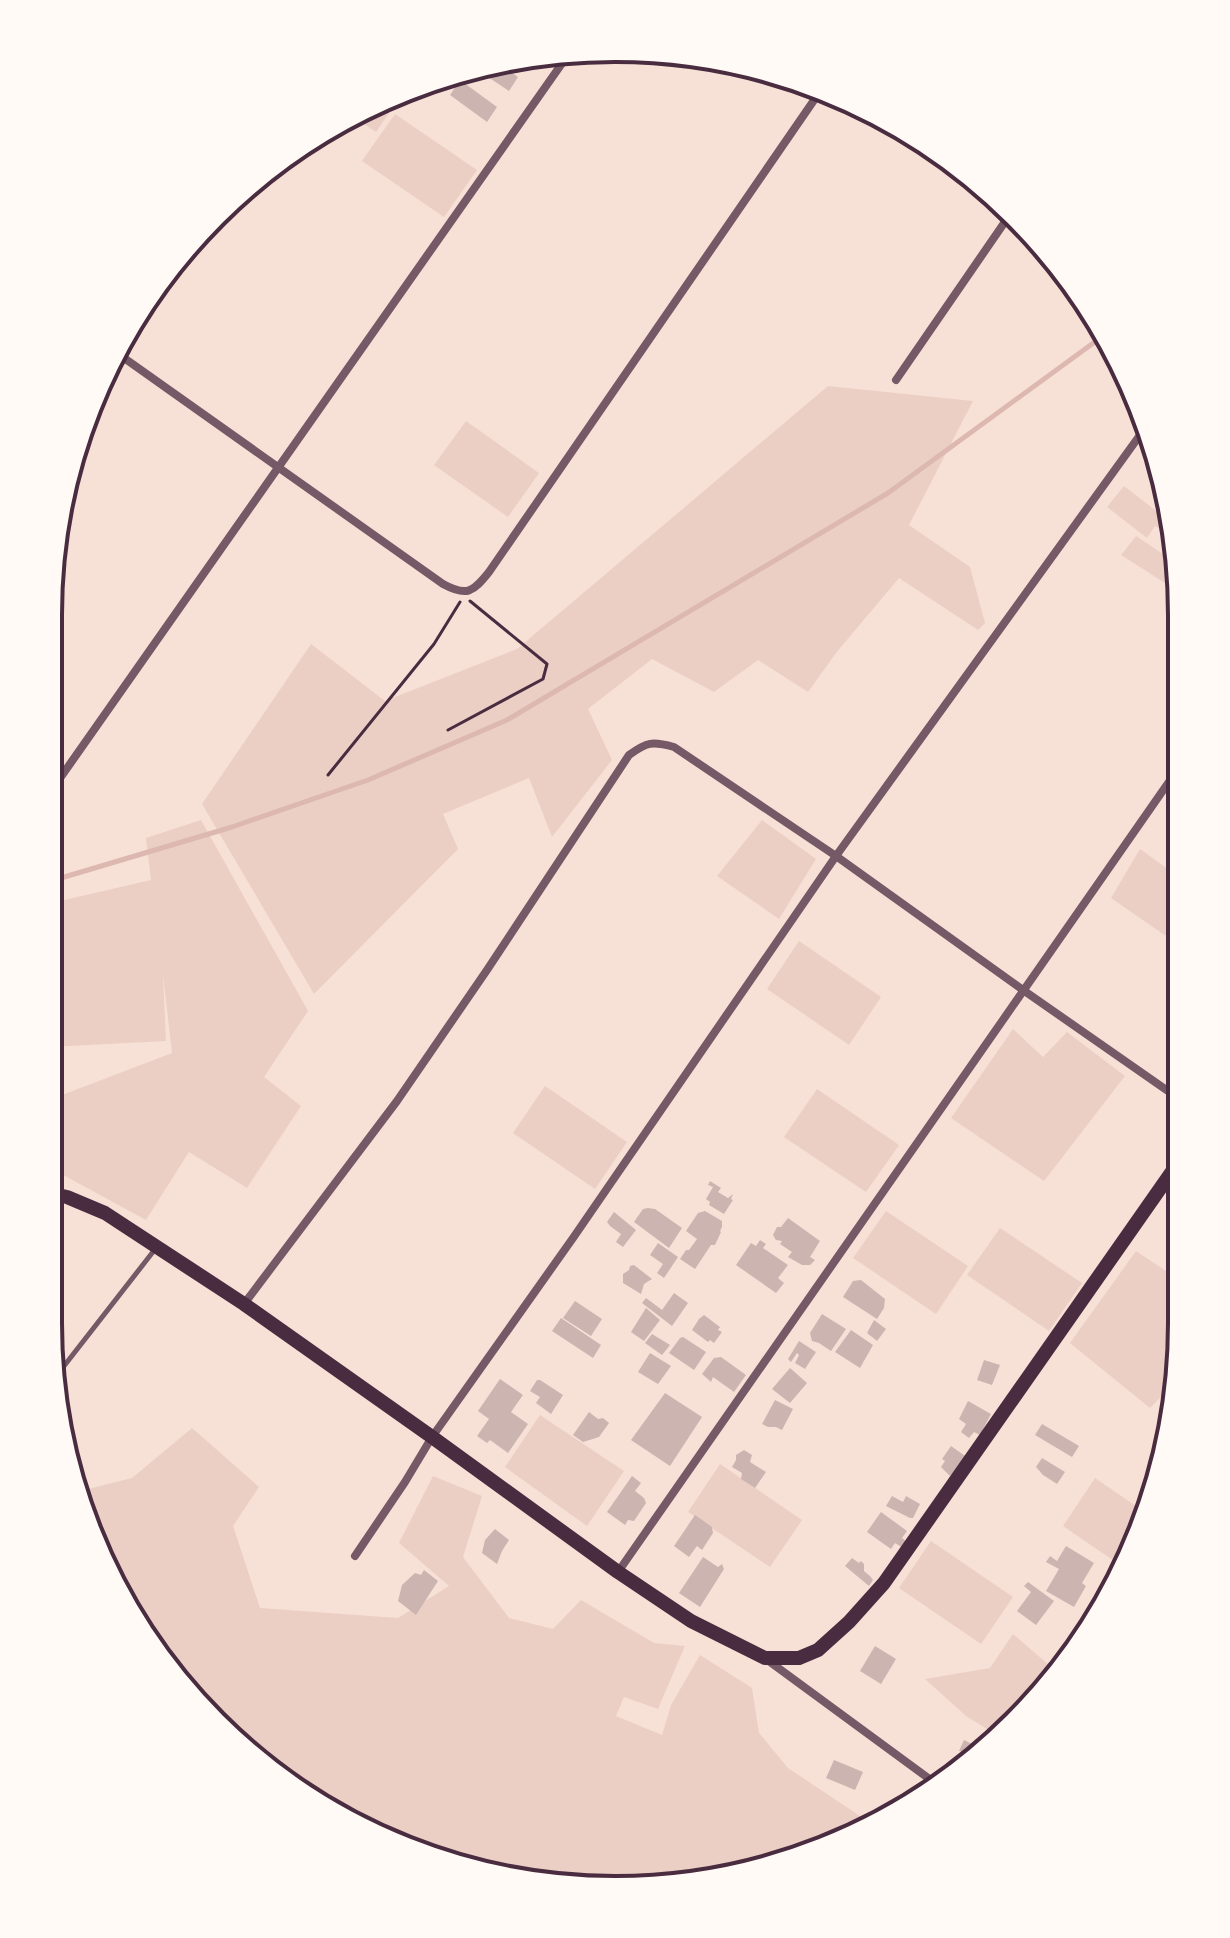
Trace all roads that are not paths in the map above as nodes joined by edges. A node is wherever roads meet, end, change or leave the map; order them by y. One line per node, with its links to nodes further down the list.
1 (561, 65): 7 (street)
2 (815, 99): 7 (street)
3 (1004, 223): 5 (street)
4 (125, 359): 7 (street)
5 (896, 380)
6 (1139, 437): 10 (street)
7 (278, 467): 8 (street)
8 (62, 775)
9 (1168, 783): 11 (street)
10 (836, 856): 11 (street); 16 (street); 18 (street)
11 (1023, 990): 12 (street); 20 (street)
12 (1168, 1091)
13 (1168, 1177): 21 (main road)
14 (62, 1196): 15 (main road)
15 (157, 1247): 16 (main road); 17 (lane)
16 (244, 1304): 18 (main road)
17 (64, 1366)
18 (432, 1437): 19 (street); 20 (main road)
19 (355, 1556)
20 (618, 1572): 21 (main road)
21 (765, 1658): 22 (street)
22 (929, 1778)

